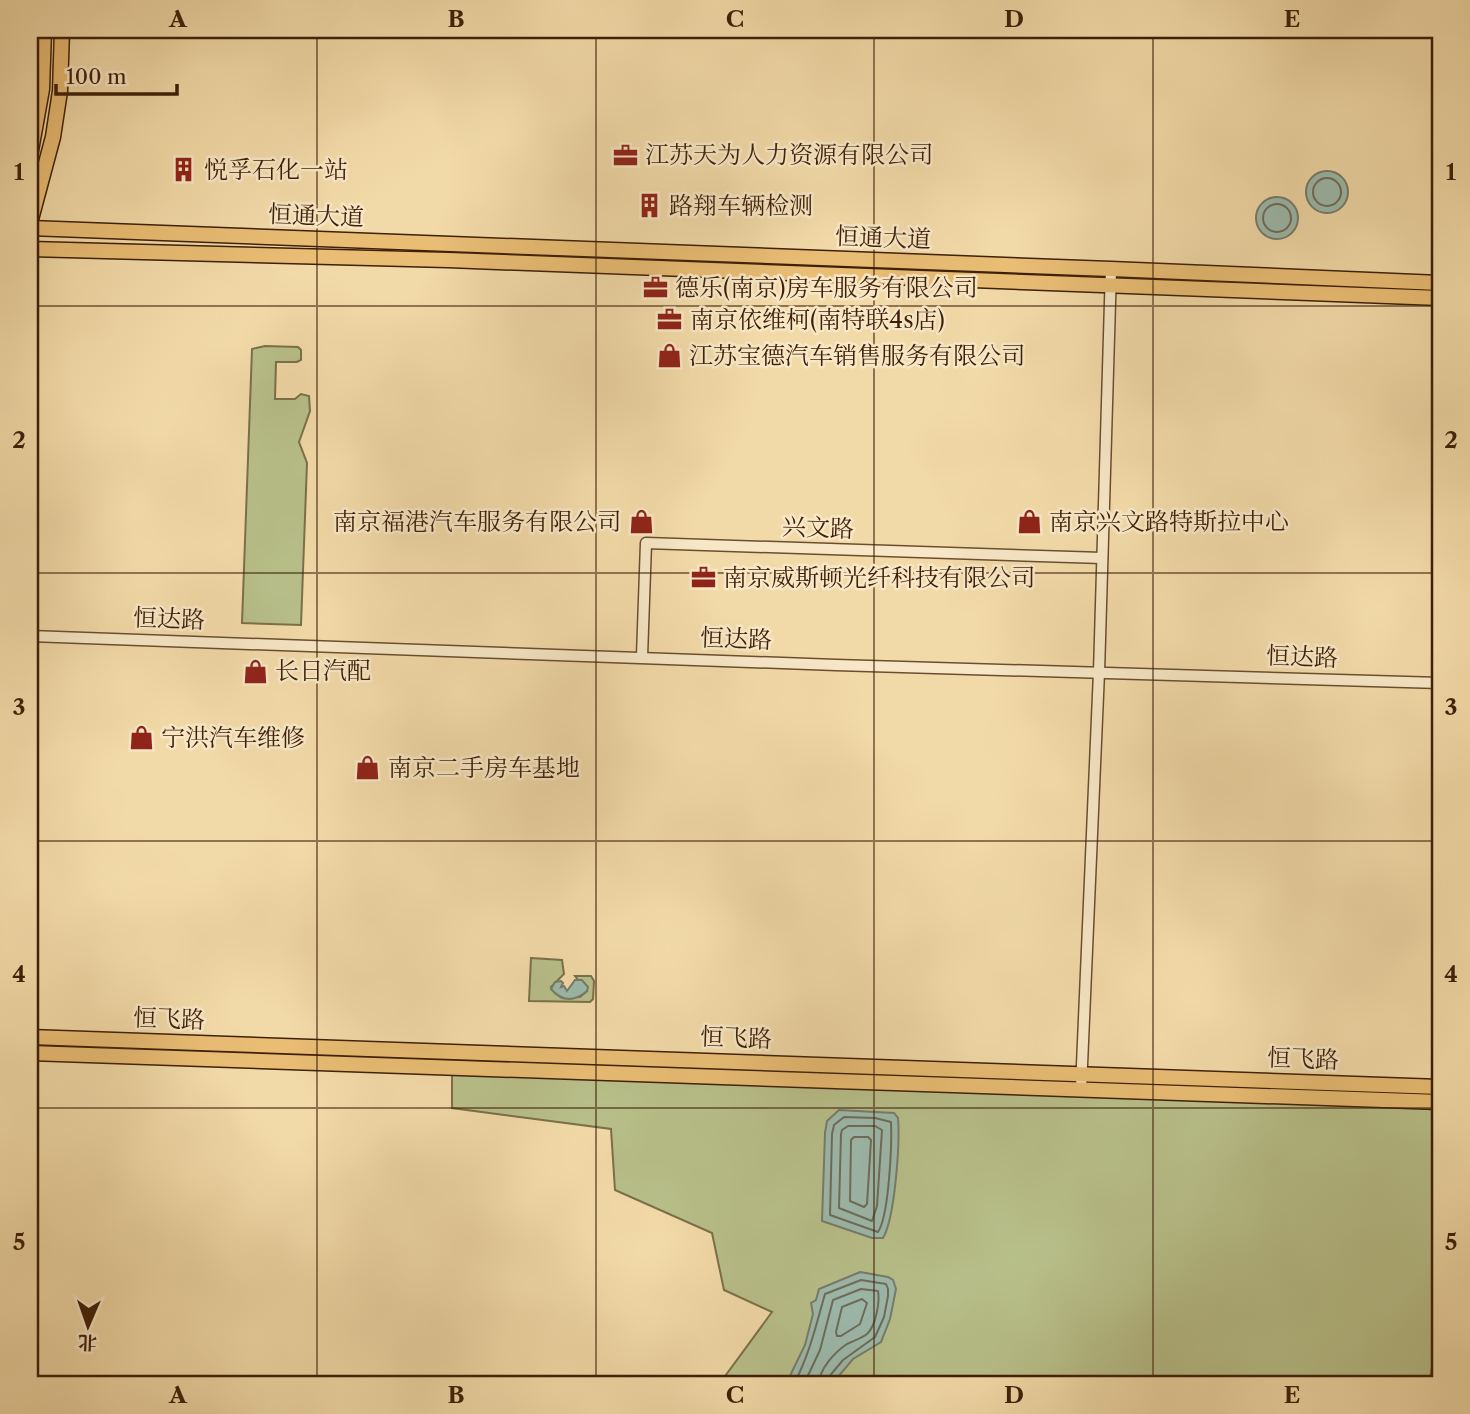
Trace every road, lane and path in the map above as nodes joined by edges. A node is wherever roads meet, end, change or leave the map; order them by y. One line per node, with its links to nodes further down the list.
1 (44, 30): 3 (main road)
2 (62, 30): 5 (main road)
3 (32, 137): 4 (main road)
4 (30, 156)
5 (30, 223)
6 (30, 228): 8 (main road, 恒通大道)
7 (30, 249): 10 (main road, 恒通大道)
8 (1111, 269): 9 (main road, 恒通大道); 10 (street)
9 (1440, 283)
10 (1110, 286): 11 (main road, 恒通大道); 12 (street)
11 (1440, 298)
12 (1102, 558): 14 (street, 兴文路); 15 (street)
13 (30, 636): 14 (street, 恒达路)
14 (642, 656): 15 (street, 恒达路)
15 (1099, 672): 16 (street, 恒达路); 19 (street)
16 (1440, 683)
17 (30, 1037): 19 (main road, 恒飞路)
18 (30, 1053): 21 (main road, 恒飞路)
19 (1082, 1073): 20 (main road, 恒飞路); 21 (street)
20 (1440, 1087)
21 (1081, 1088): 22 (main road, 恒飞路)
22 (1440, 1102)

